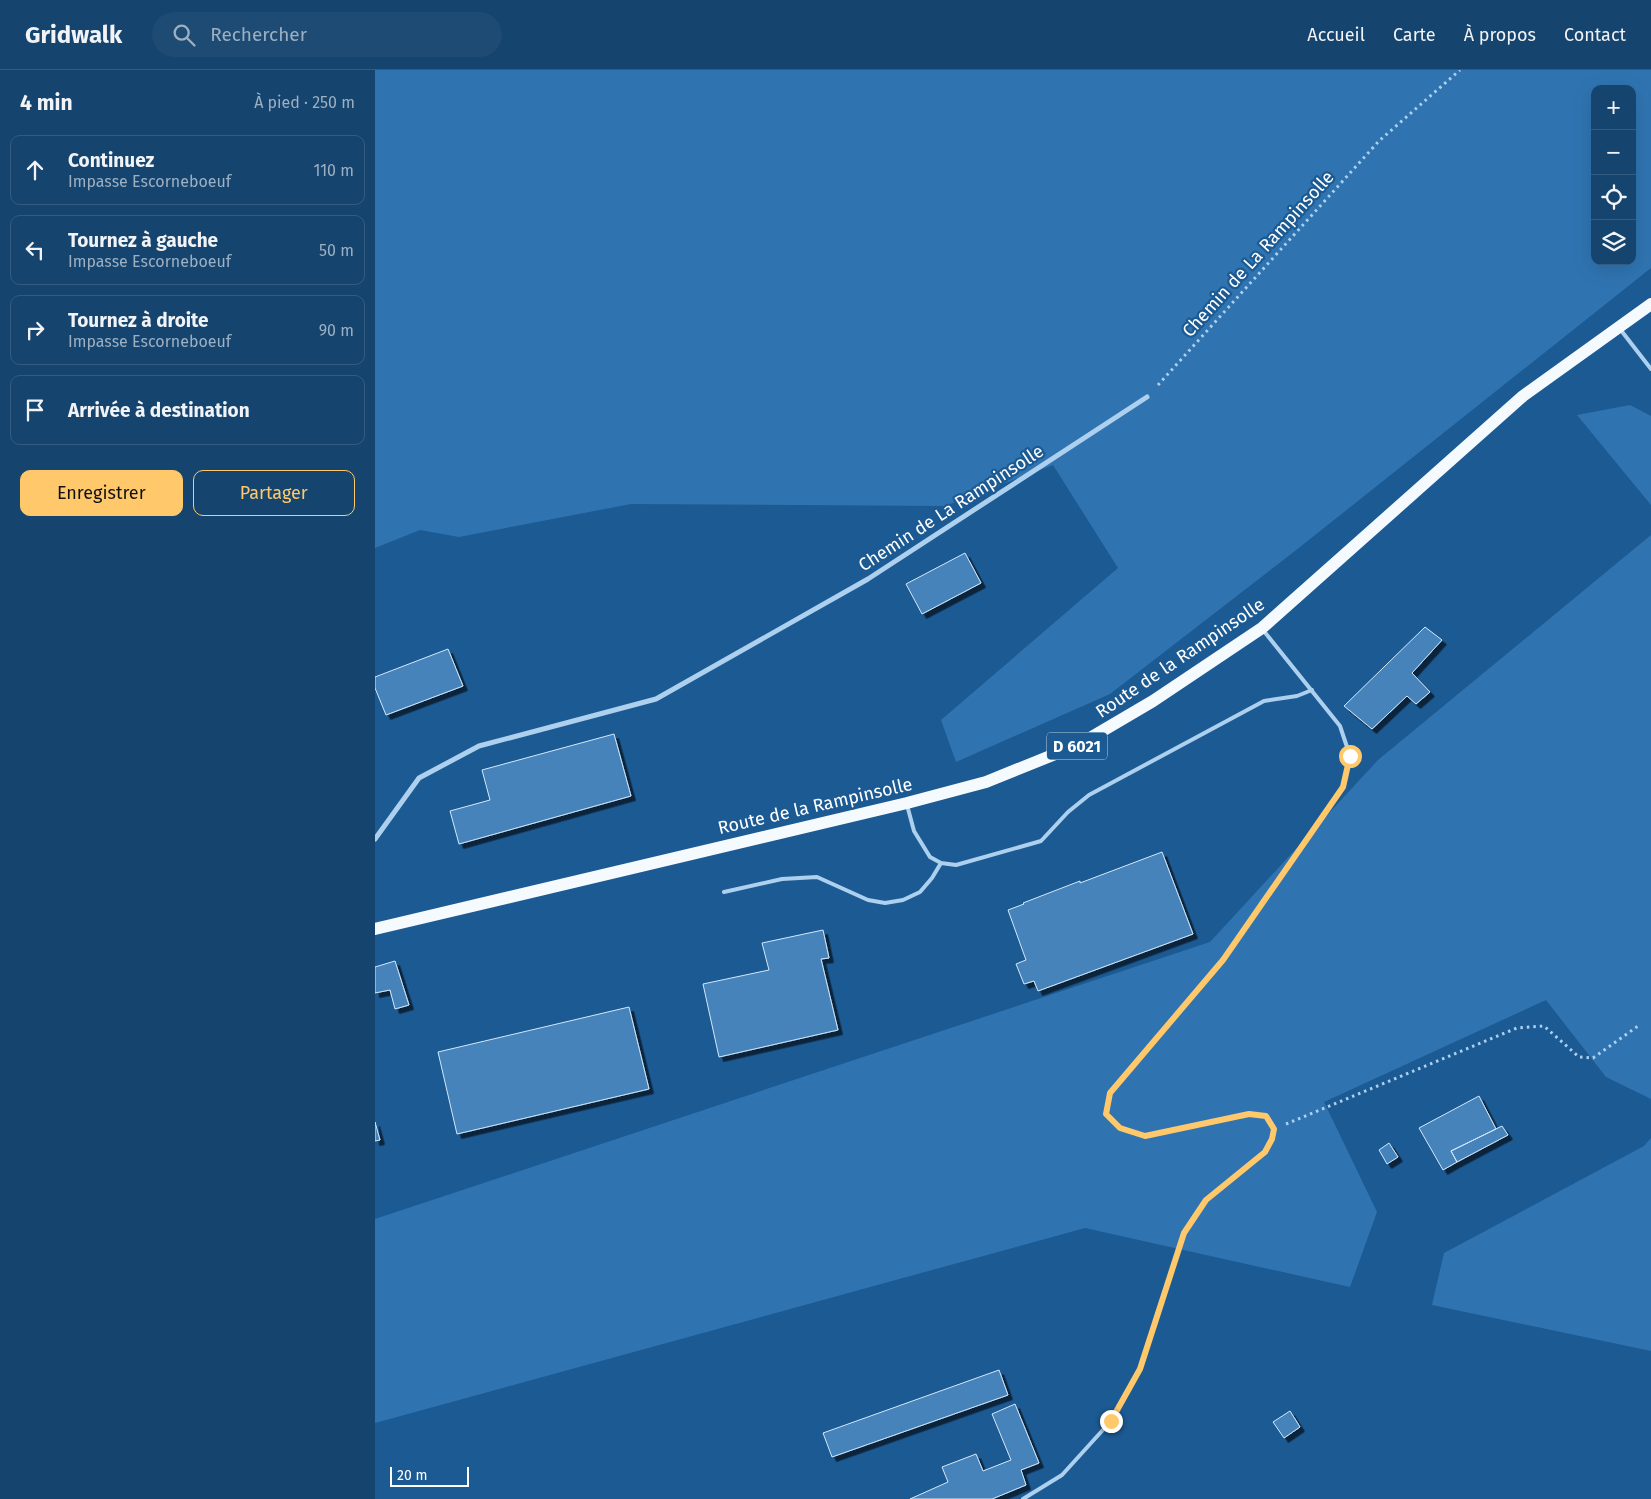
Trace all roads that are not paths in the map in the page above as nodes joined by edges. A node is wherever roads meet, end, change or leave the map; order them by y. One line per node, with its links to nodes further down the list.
1 (1651, 304): 2 (main road, Route de la Rampinsolle / D 6021)
2 (1618, 327): 3 (lane); 5 (main road, Route de la Rampinsolle / D 6021)
3 (1651, 369)
4 (1147, 397): 8 (street, Chemin de La Rampinsolle)
5 (1262, 628): 6 (lane); 7 (main road, Route de la Rampinsolle / D 6021)
6 (1312, 690): 9 (lane); 12 (lane)
7 (907, 803): 9 (lane); 11 (main road, Route de la Rampinsolle / D 6021)
8 (375, 838)
9 (941, 863): 10 (lane)
10 (725, 892)
11 (375, 928)
12 (1023, 1499)

